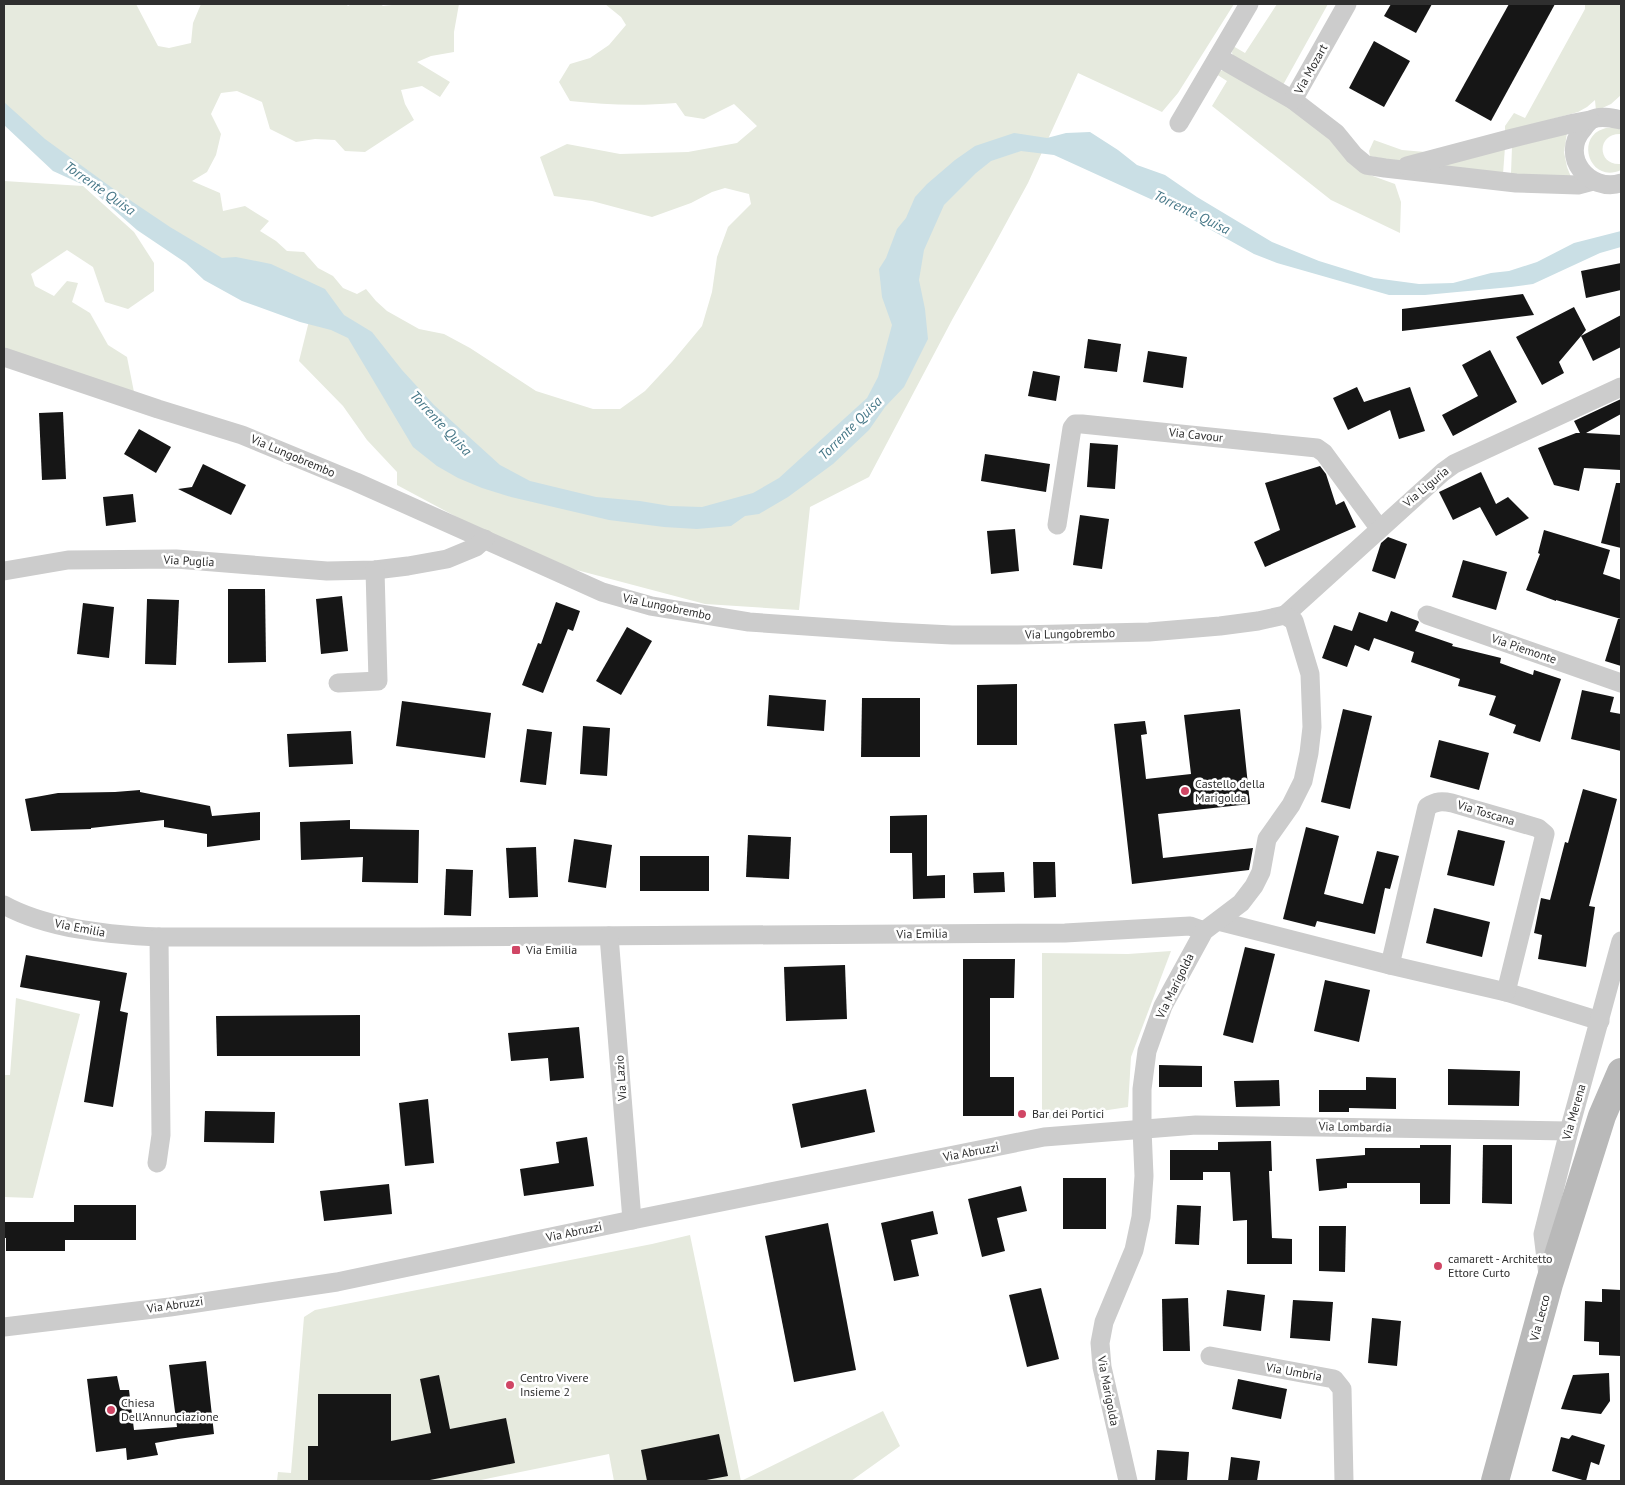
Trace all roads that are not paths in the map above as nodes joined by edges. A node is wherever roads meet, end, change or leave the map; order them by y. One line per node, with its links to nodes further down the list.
1 (1249, 4): 3 (street)
2 (1347, 4): 4 (street, Via Mozart)
3 (1218, 57): 4 (street); 6 (street)
4 (1293, 100): 7 (street, Via Mozart)
5 (1610, 115): 7 (street, Via Mozart); 8 (street)
6 (1180, 123)
7 (1397, 169): 8 (street, Via Mozart)
8 (1593, 181): 9 (street, Via Mozart)
9 (1620, 184)
10 (4, 357): 14 (street, Via Lungobrembo)
11 (1621, 387): 13 (street, Via Liguria)
12 (1057, 525): 13 (street, Via Cavour)
13 (1379, 528): 17 (street, Via Liguria)
14 (485, 539): 15 (street, Via Puglia); 17 (street, Via Lungobrembo)
15 (375, 570): 16 (street, Via Puglia); 19 (street)
16 (4, 571)
17 (1285, 615): 22 (street, Via Marigolda)
18 (1427, 615): 20 (street, Via Piemonte)
19 (338, 683)
20 (1621, 683)
21 (4, 905): 24 (street, Via Emilia)
22 (1211, 926): 23 (street, Via Emilia); 26 (street); 30 (street, Via Marigolda)
23 (609, 936): 24 (street, Via Emilia); 33 (street, Via Lazio)
24 (159, 937): 32 (street)
25 (1621, 941): 28 (street, Via Merena)
26 (1390, 965): 27 (street); 27 (street, Via Toscana)
27 (1506, 992): 28 (street)
28 (1600, 1021): 31 (street, Via Merena)
29 (1621, 1072): 34 (main road, Via Lecco)
30 (1142, 1129): 31 (street, Via Lombardia); 33 (street, Via Abruzzi); 37 (street, Via Marigolda)
31 (1569, 1130): 34 (street, Via Merena)
32 (156, 1163)
33 (632, 1220): 35 (street, Via Abruzzi)
34 (1549, 1284): 39 (main road, Via Lecco)
35 (4, 1326)
36 (1210, 1356): 38 (street, Via Umbria)
37 (1128, 1481)
38 (1344, 1481)
39 (1496, 1481)

